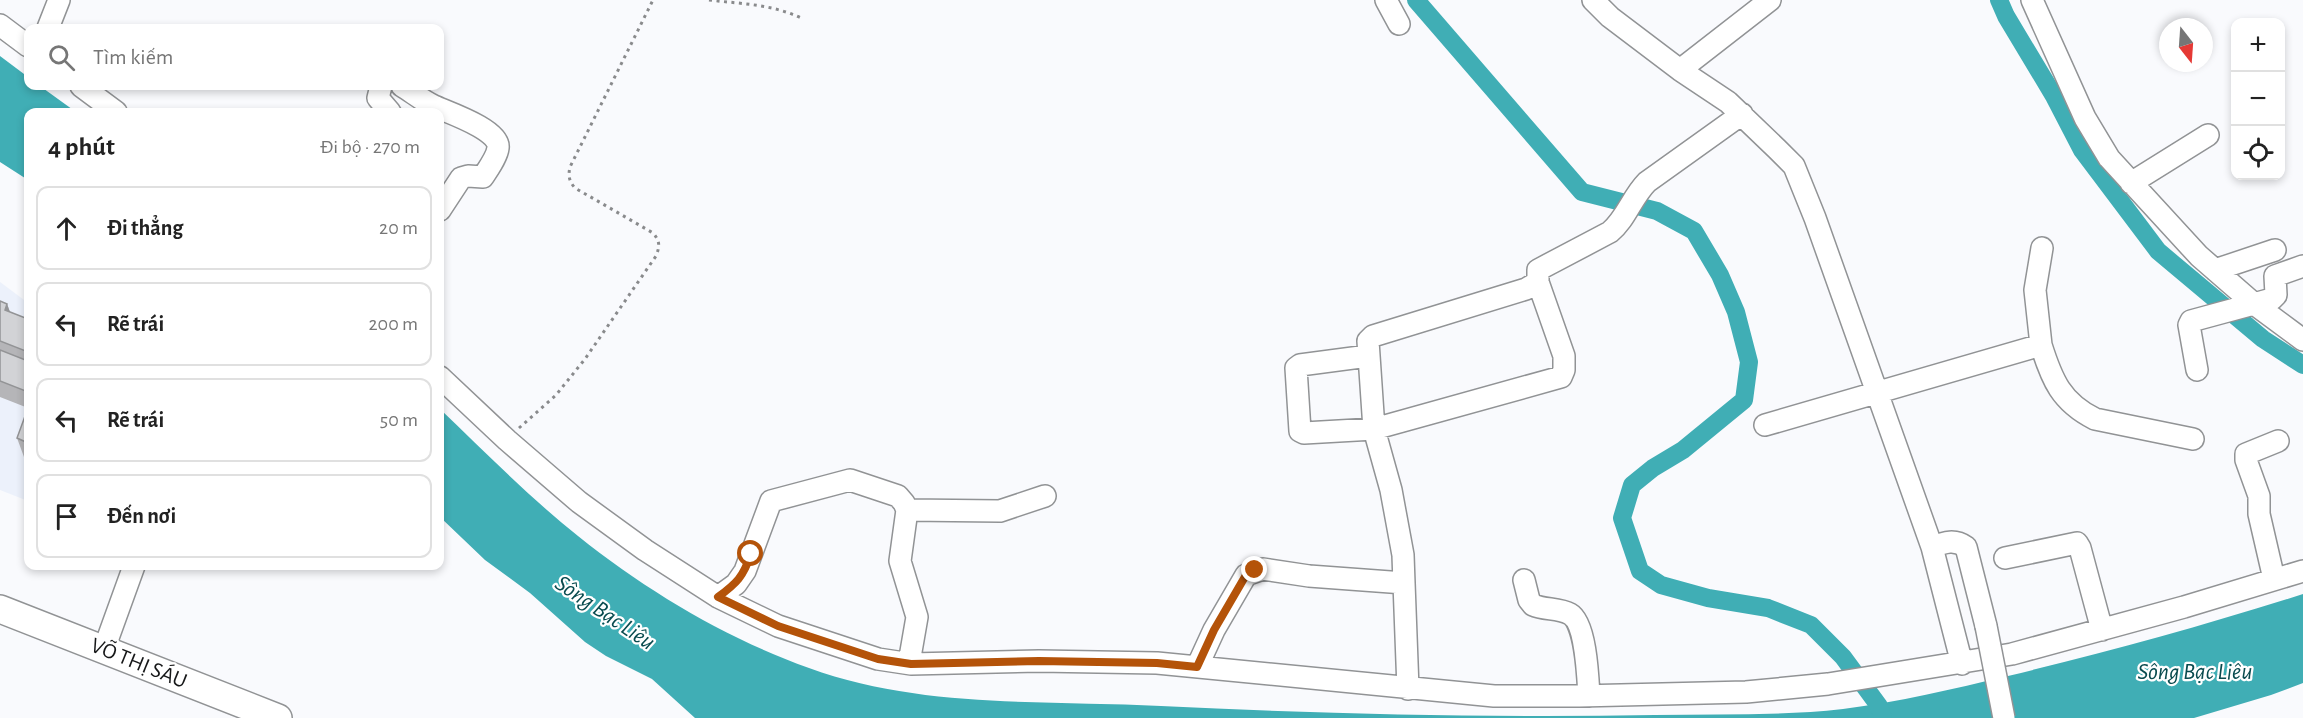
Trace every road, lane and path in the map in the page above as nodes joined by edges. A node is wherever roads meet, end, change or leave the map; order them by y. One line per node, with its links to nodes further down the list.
1 (59, 0): 9 (street)
2 (653, 0): 40 (path)
3 (709, 0): 8 (path)
4 (1386, 0): 10 (street)
5 (1593, 0): 13 (street)
6 (1770, 0): 13 (street)
7 (2032, 0): 23 (street)
8 (803, 19)
9 (50, 24)
10 (1399, 24)
11 (0, 25): 12 (street)
12 (24, 43)
13 (1680, 70): 20 (street)
14 (86, 90): 17 (street)
15 (380, 90): 18 (street)
16 (408, 90): 19 (street)
17 (111, 108)
18 (387, 108)
19 (435, 108)
20 (1742, 114): 29 (street); 36 (street)
21 (446, 120): 24 (street)
22 (2208, 135): 23 (street)
23 (2131, 183): 28 (street)
24 (444, 204)
25 (2042, 248): 32 (street)
26 (2275, 250): 28 (street)
27 (2303, 266): 30 (street)
28 (2215, 270): 30 (street)
29 (1538, 282): 33 (street); 38 (street)
30 (2253, 303): 31 (street); 34 (street)
31 (2303, 340)
32 (2041, 345): 36 (street); 39 (street)
33 (1368, 356): 38 (street); 38 (street)
34 (2197, 370)
35 (444, 381): 40 (street)
36 (1878, 393): 37 (street); 44 (street)
37 (1765, 425)
38 (1374, 429): 50 (street)
39 (2193, 438)
40 (507, 440): 51 (street)
41 (2278, 441): 48 (street)
42 (1045, 496): 43 (street)
43 (907, 510): 51 (street); 55 (street)
44 (1932, 546): 56 (street); 61 (street, bridge)
45 (2005, 558): 53 (street)
46 (133, 570): 54 (street)
47 (2303, 571): 48 (street)
48 (2274, 579): 53 (street)
49 (1524, 580): 59 (street)
50 (1404, 583): 57 (street); 58 (street)
51 (718, 597): 55 (street)
52 (0, 609): 54 (main road, VÕ THỊ SÁU)
53 (2102, 630): 56 (street)
54 (104, 649): 60 (main road, VÕ THỊ SÁU)
55 (909, 663): 57 (street)
56 (1962, 664): 59 (street)
57 (1197, 667): 58 (street)
58 (1408, 689): 59 (street)
59 (1589, 696)
60 (278, 718)
61 (2004, 718)

